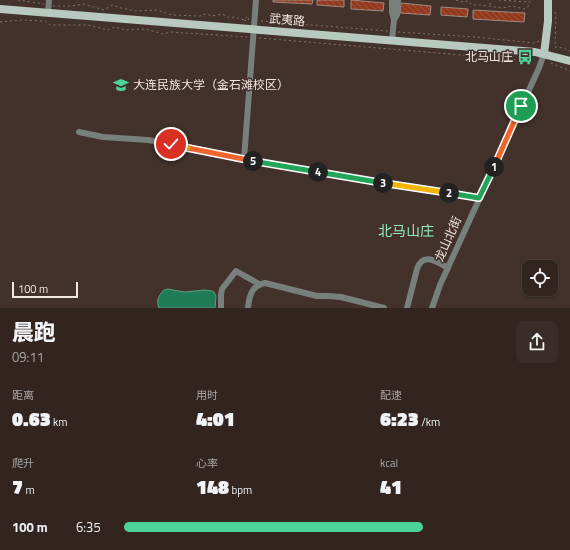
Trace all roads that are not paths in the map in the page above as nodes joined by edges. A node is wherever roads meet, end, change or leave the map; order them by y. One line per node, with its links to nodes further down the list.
1 (256, 0): 8 (street)
2 (392, 0): 7 (street)
3 (398, 0): 7 (street)
4 (548, 0): 10 (main road, 龙山北街)
5 (48, 6): 6 (main road, 武夷路); 8 (main road, 武夷路)
6 (0, 9)
7 (394, 20): 9 (street)
8 (254, 29): 9 (main road, 武夷路); 13 (street)
9 (392, 40): 10 (main road, 武夷路)
10 (544, 54): 11 (main road, 武夷路); 14 (street, 龙山北街)
11 (570, 61)
12 (79, 132): 13 (street)
13 (244, 159): 14 (street)
14 (479, 198): 15 (street, 龙山北街)
15 (448, 268): 21 (street); 22 (street, 龙山北街)
16 (259, 284): 17 (street); 18 (street); 19 (street)
17 (364, 306): 20 (street)
18 (220, 308)
19 (248, 308)
20 (384, 308)
21 (407, 308)
22 (432, 308)

